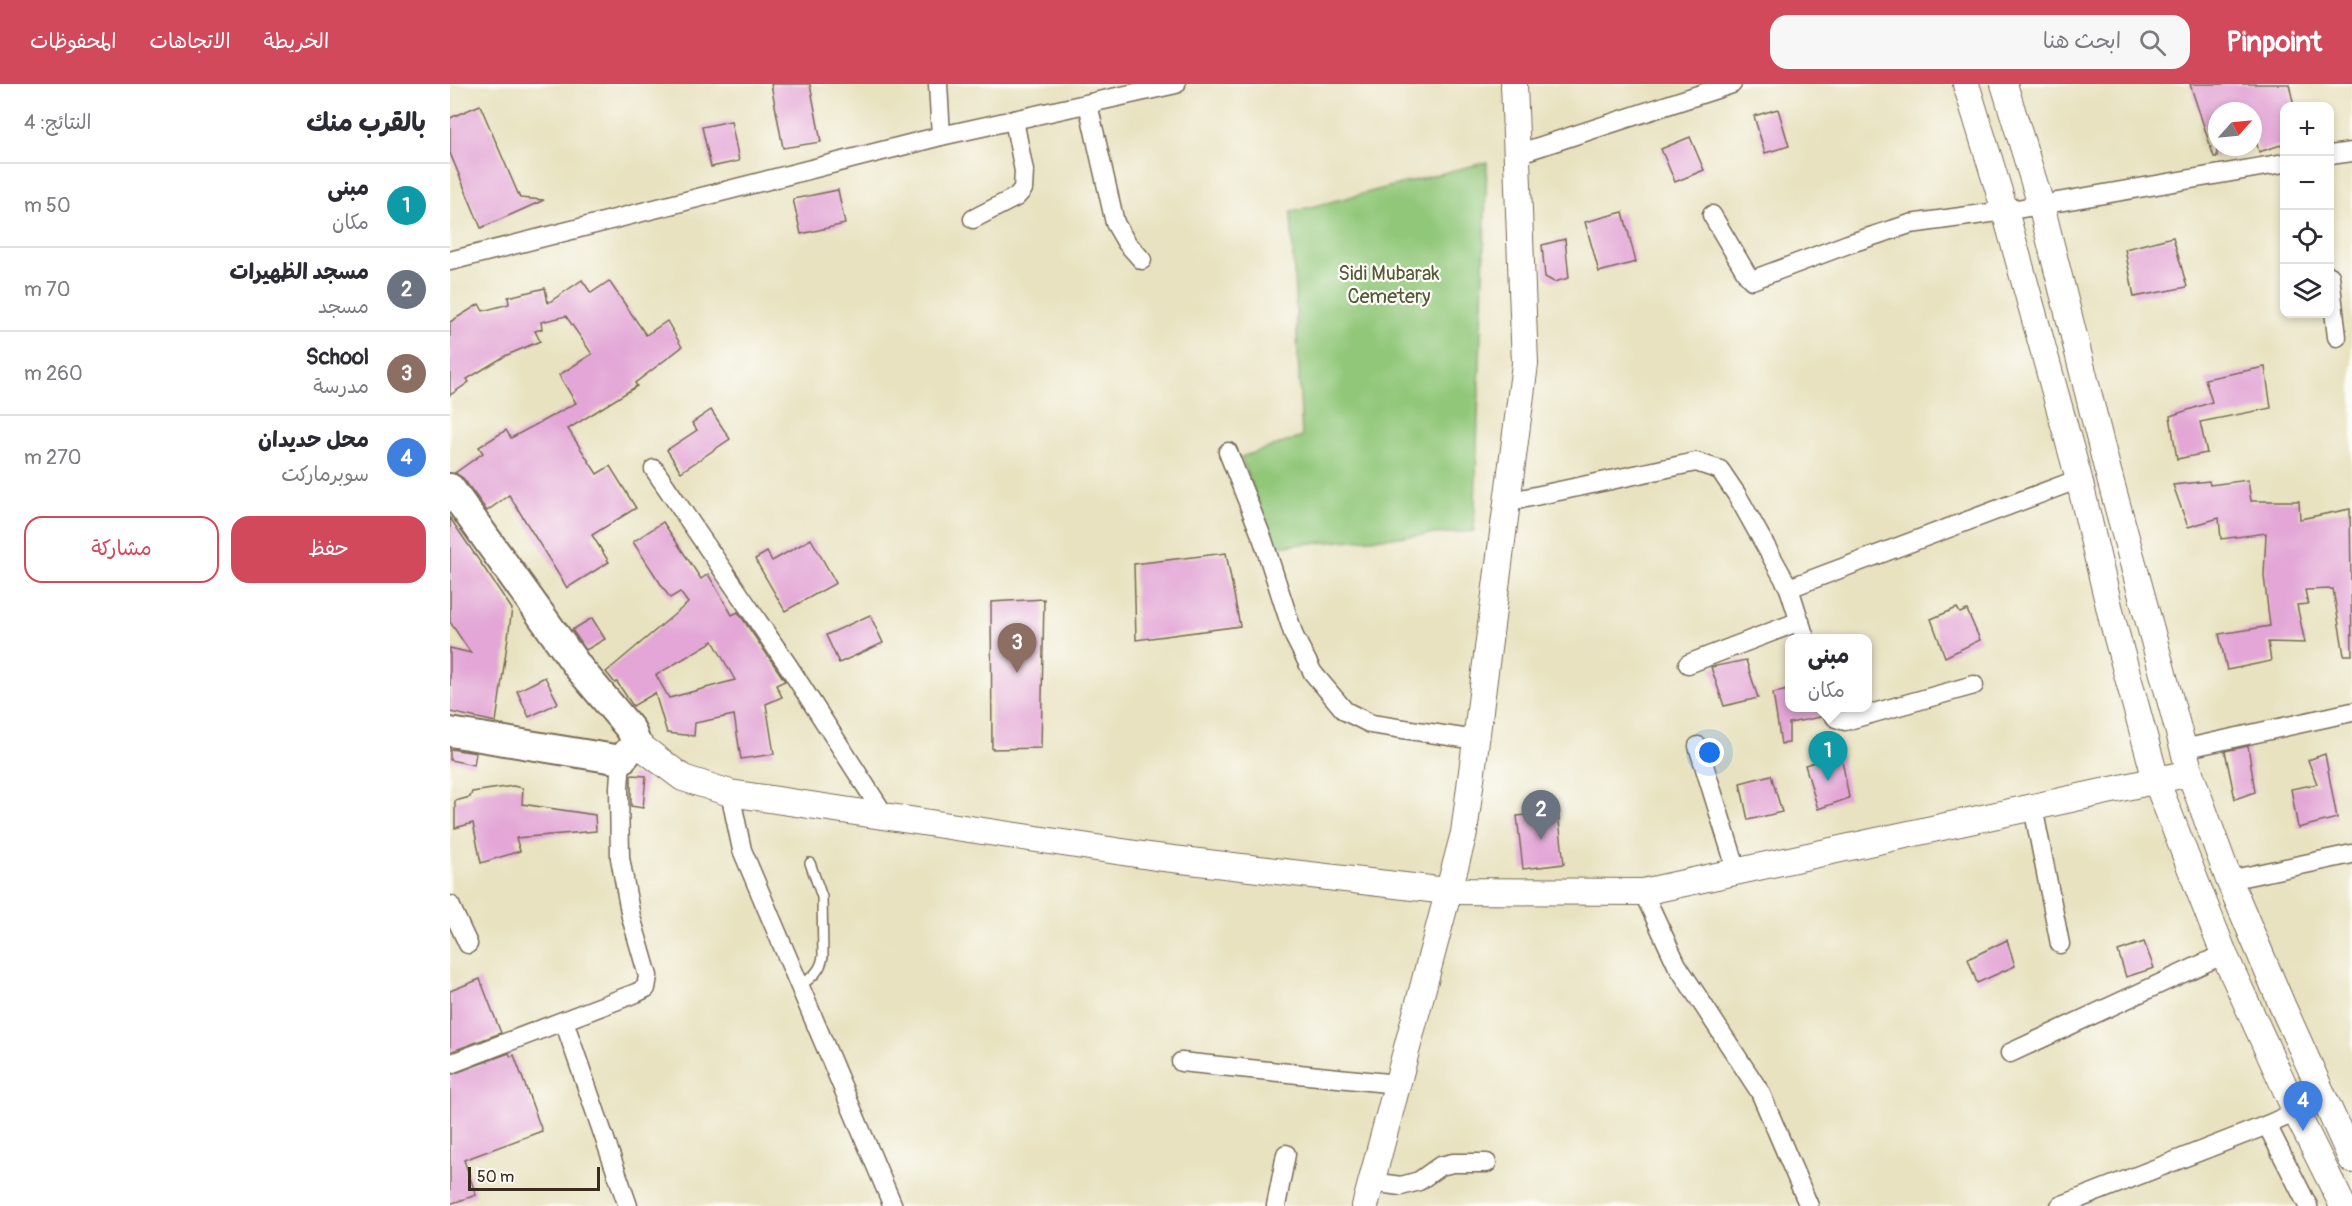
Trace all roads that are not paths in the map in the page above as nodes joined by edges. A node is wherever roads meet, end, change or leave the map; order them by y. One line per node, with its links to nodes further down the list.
1 (938, 84): 9 (street)
2 (1176, 84): 7 (street)
3 (1514, 84): 11 (street)
4 (1732, 84): 11 (street)
5 (1966, 84): 15 (street)
6 (2004, 84): 14 (street)
7 (1088, 104): 8 (street); 18 (street)
8 (1014, 120): 9 (street); 17 (street)
9 (941, 136): 19 (street)
10 (2352, 152): 12 (street)
11 (1517, 154): 26 (street)
12 (2334, 154)
13 (2280, 164): 14 (street)
14 (2041, 205): 15 (street); 38 (street)
15 (2005, 211): 16 (street); 24 (street)
16 (1712, 215)
17 (973, 219)
18 (1142, 260)
19 (450, 261)
20 (2334, 311): 21 (street)
21 (2337, 337)
22 (1228, 452): 35 (street)
23 (654, 469): 42 (street)
24 (2079, 479): 27 (street); 39 (street)
25 (450, 488): 37 (main road)
26 (1507, 502): 27 (street); 35 (street)
27 (1789, 588): 28 (street)
28 (1800, 621): 29 (street); 30 (street)
29 (1804, 634)
30 (1688, 664)
31 (1974, 685): 32 (street)
32 (1831, 712)
33 (2352, 712): 38 (street)
34 (450, 732): 37 (main road)
35 (1476, 740): 47 (street)
36 (1698, 746): 45 (street)
37 (629, 751): 40 (street); 54 (street)
38 (2187, 761): 39 (street); 46 (street)
39 (2156, 780): 41 (street); 52 (street)
40 (730, 793): 42 (street); 53 (street)
41 (2033, 807): 45 (street); 51 (street)
42 (885, 816): 47 (street)
43 (2352, 854): 46 (street)
44 (810, 863): 53 (lane)
45 (1737, 871): 48 (street)
46 (2229, 880): 62 (street)
47 (1447, 891): 48 (street); 58 (street)
48 (1643, 892): 70 (street)
49 (450, 905): 50 (street)
50 (468, 944)
51 (2060, 944)
52 (2224, 954): 55 (street); 59 (street)
53 (800, 986): 68 (street)
54 (564, 1021): 57 (street); 67 (street)
55 (2010, 1053)
56 (1181, 1062): 58 (street)
57 (450, 1064)
58 (1397, 1084): 65 (street)
59 (2295, 1112): 60 (street); 64 (street)
60 (2267, 1125): 66 (street); 71 (street)
61 (1286, 1154): 69 (street)
62 (2352, 1160)
63 (1487, 1163): 65 (street)
64 (2331, 1181): 66 (street); 72 (street)
65 (1368, 1194)
66 (2304, 1204)
67 (628, 1206)
68 (893, 1206)
69 (1276, 1206)
70 (1809, 1206)
71 (2060, 1206)
72 (2343, 1206)

